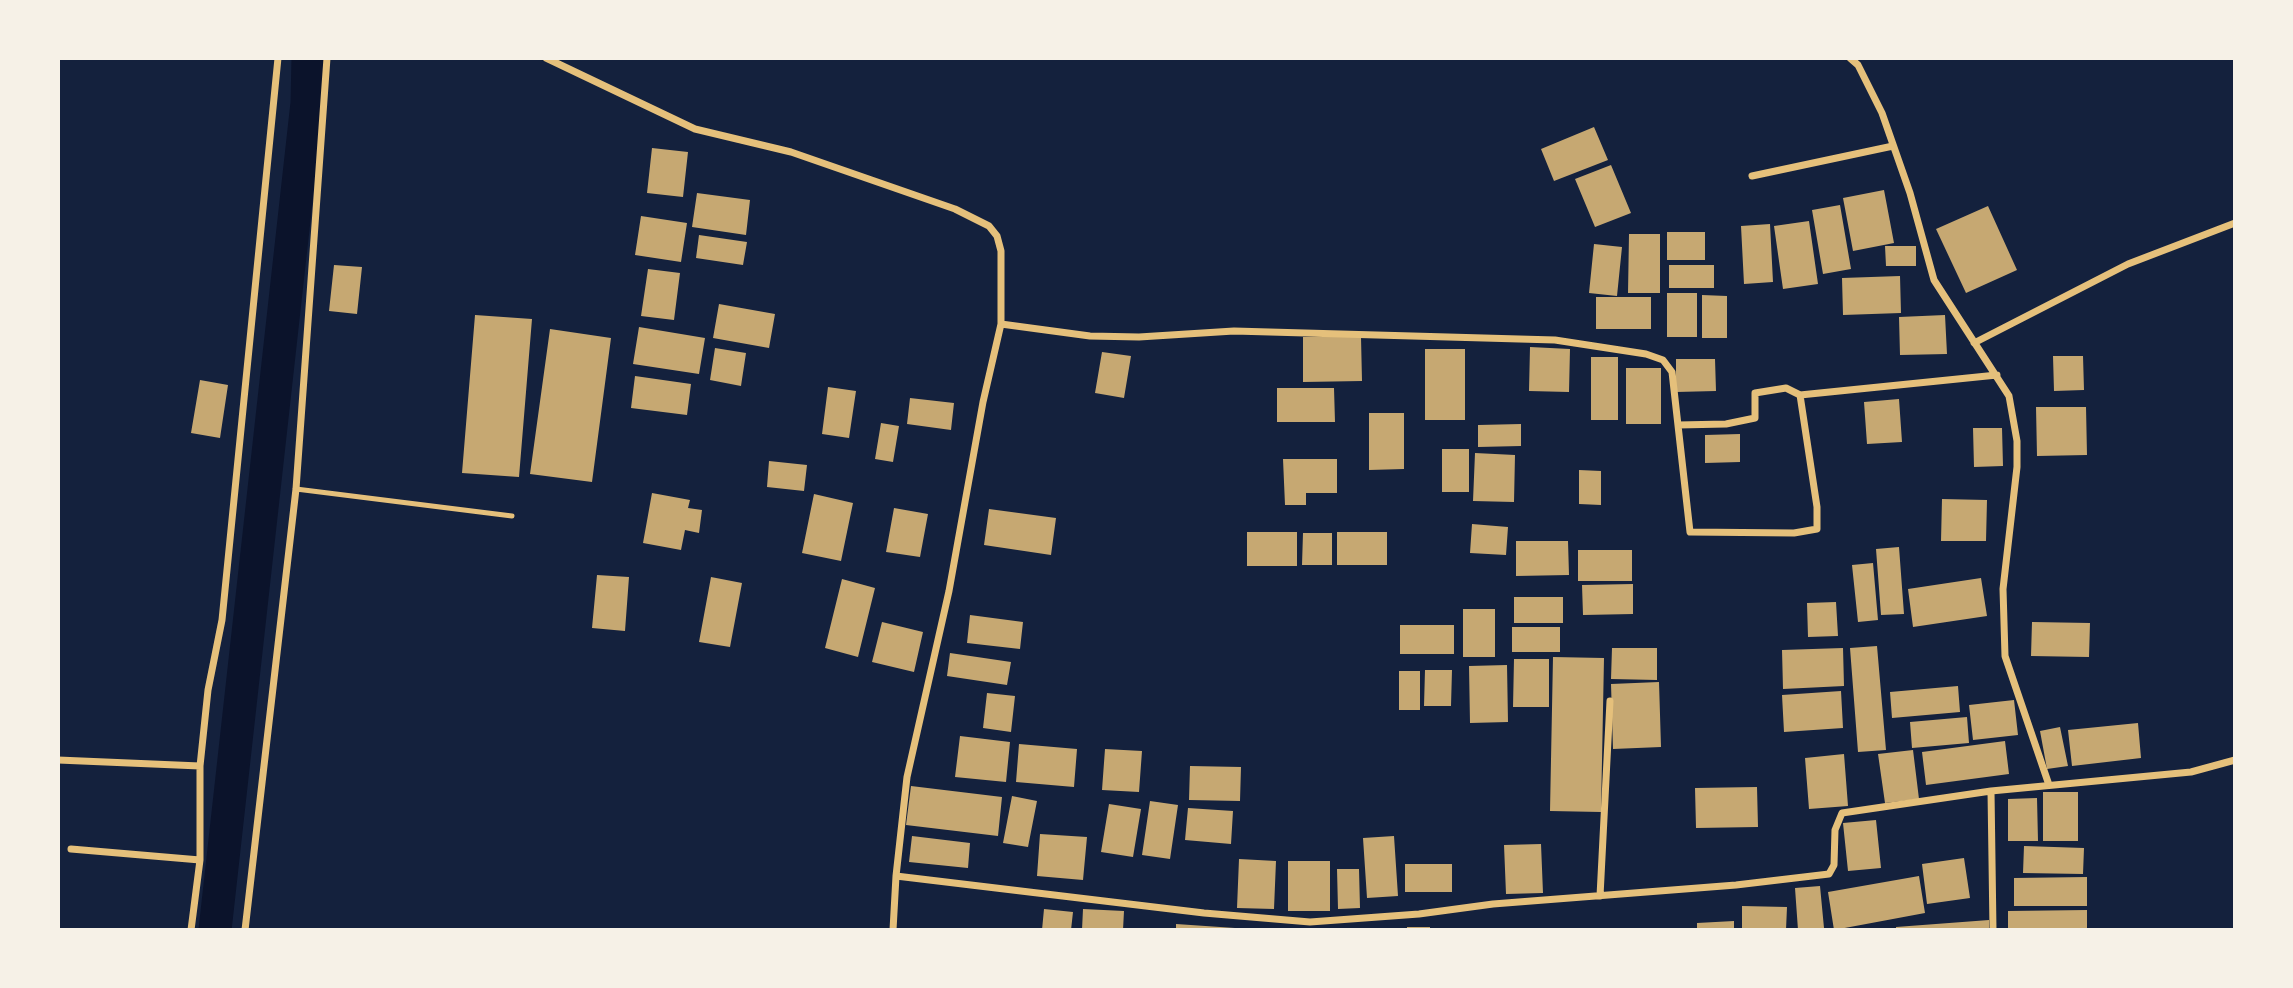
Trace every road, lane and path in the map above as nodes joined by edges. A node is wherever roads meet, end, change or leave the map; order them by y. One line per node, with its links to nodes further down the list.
1 (278, 58): 18 (street)
2 (327, 58): 13 (street)
3 (546, 58): 8 (street)
4 (1850, 58): 5 (street)
5 (1893, 145): 6 (street); 9 (street)
6 (1752, 176)
7 (2235, 223): 9 (street)
8 (1001, 324): 12 (street); 23 (street)
9 (1974, 343): 10 (street)
10 (1997, 375): 11 (street); 19 (street)
11 (1800, 395): 12 (street); 12 (street)
12 (1678, 425)
13 (296, 489): 14 (lane); 26 (street)
14 (512, 516)
15 (1610, 701): 24 (street)
16 (58, 760): 18 (street)
17 (2235, 760): 19 (street)
18 (200, 766): 22 (street)
19 (2049, 785): 20 (street)
20 (1991, 791): 24 (street); 28 (street)
21 (71, 849): 22 (street)
22 (200, 860): 25 (street)
23 (896, 876): 24 (street); 27 (street)
24 (1600, 896)
25 (191, 930)
26 (245, 930)
27 (893, 930)
28 (1993, 930)

